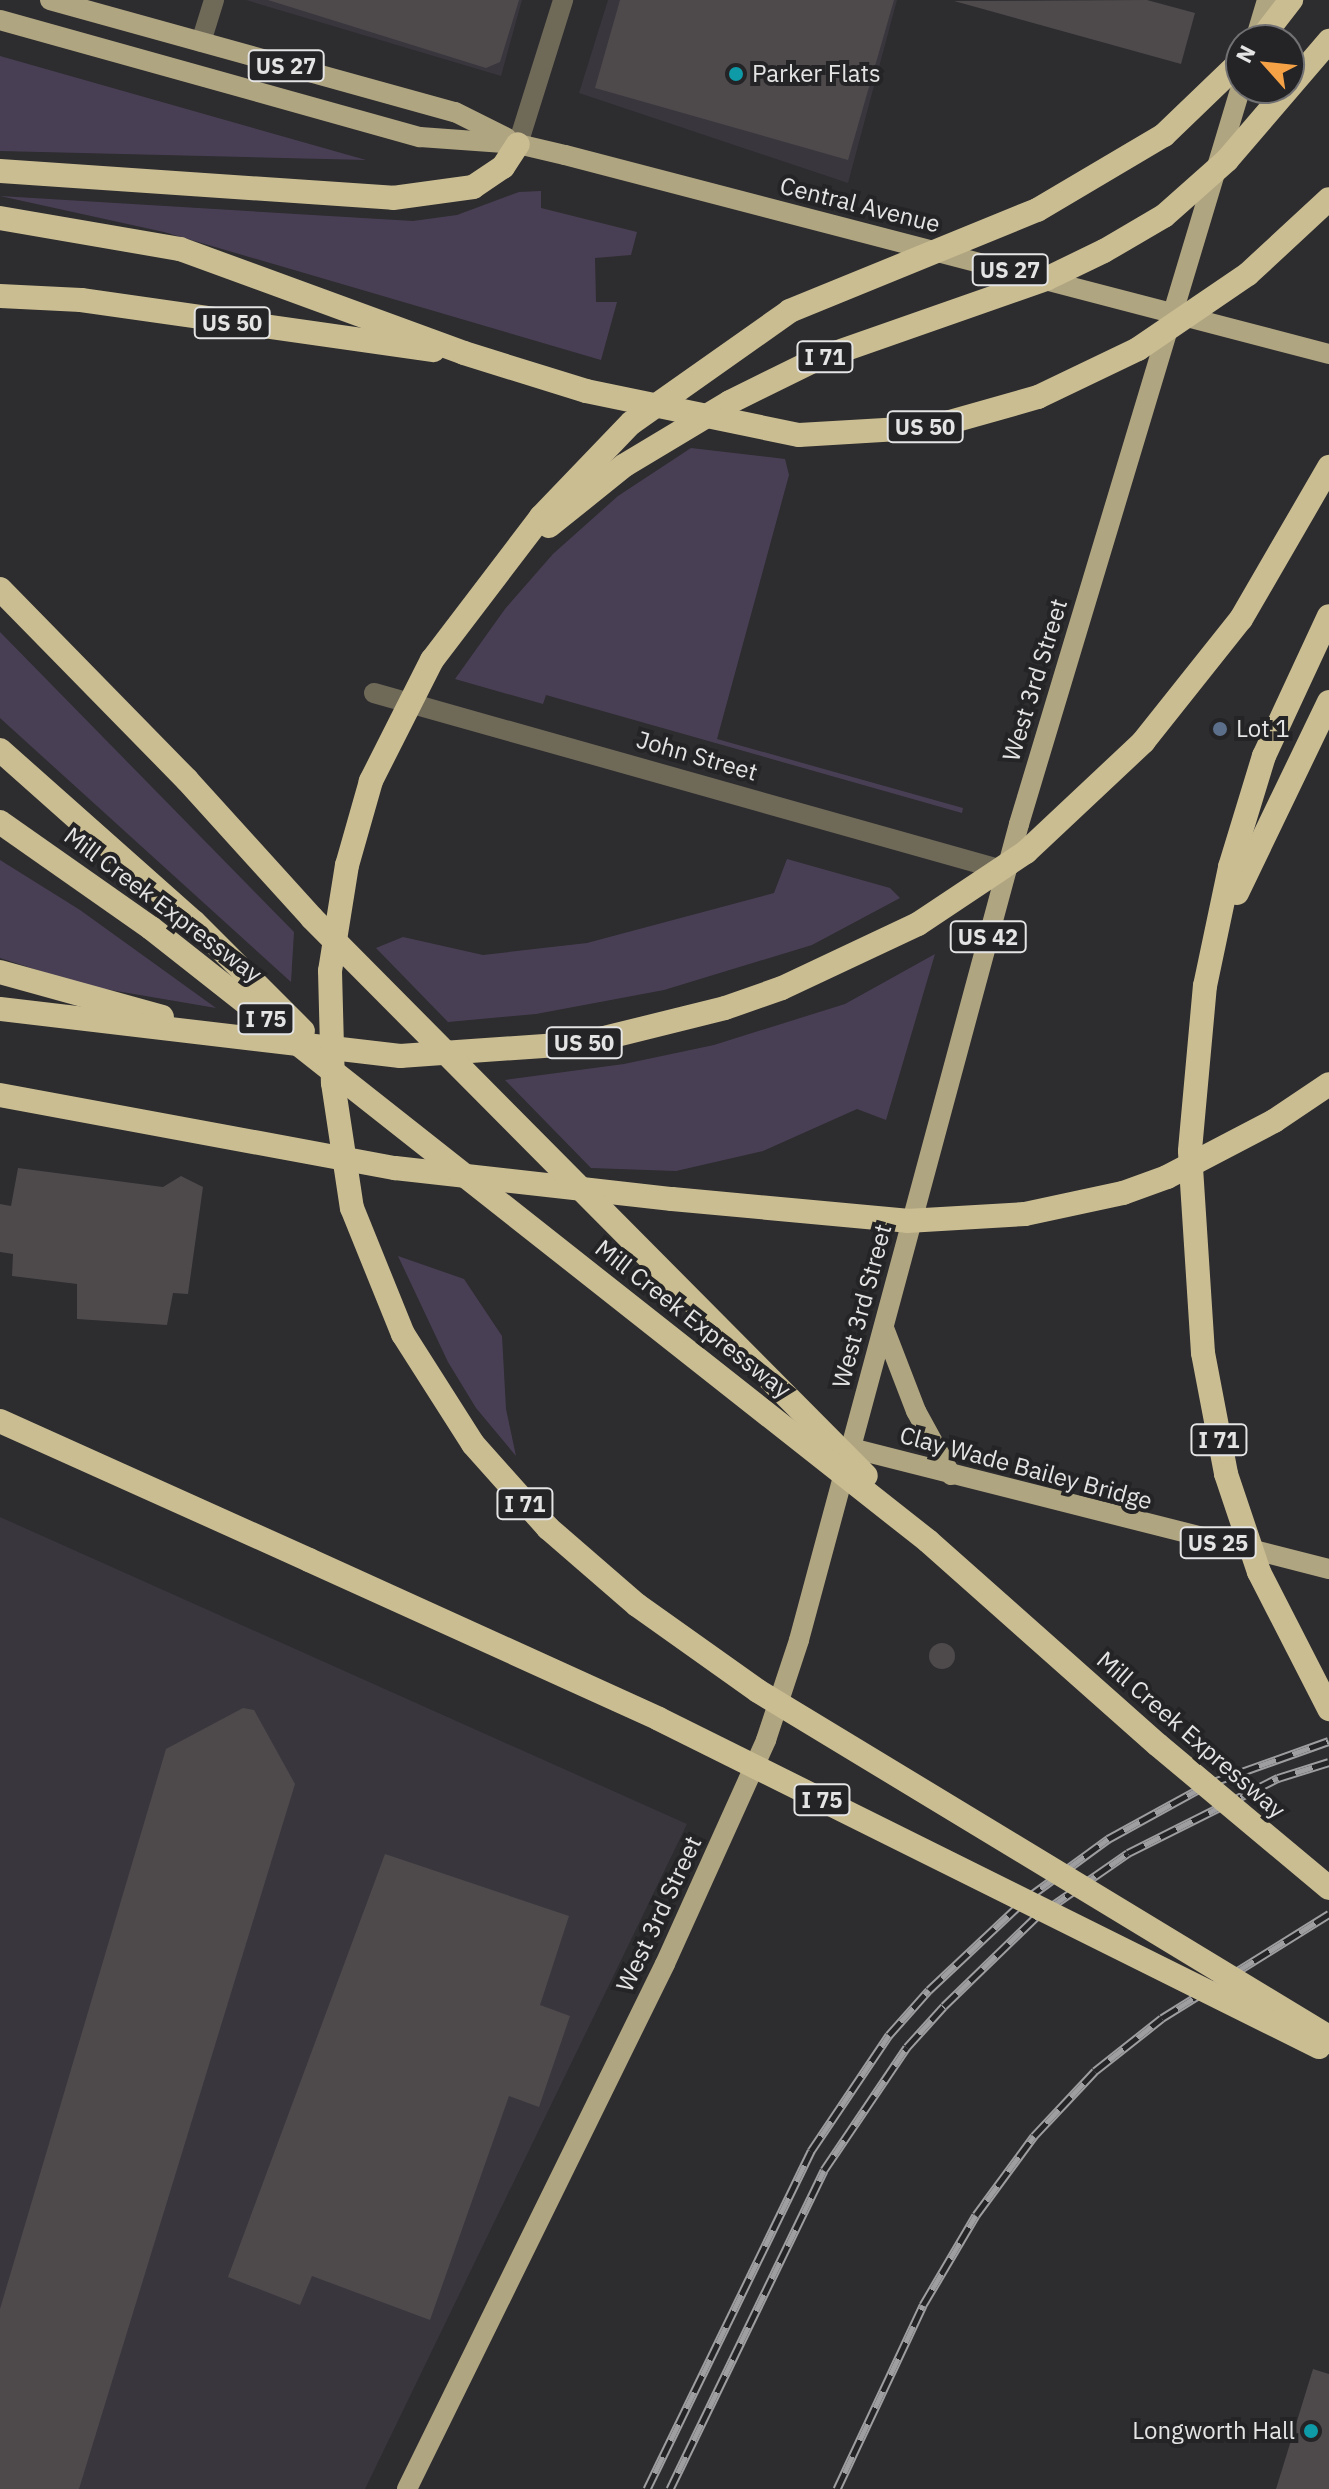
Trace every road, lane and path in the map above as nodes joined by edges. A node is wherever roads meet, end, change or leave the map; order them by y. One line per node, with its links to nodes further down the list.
1 (50, 0): 10 (main road, Central Avenue / US 27)
2 (214, 0): 10 (street)
3 (563, 0): 13 (street)
4 (1267, 0): 7 (main road)
5 (1291, 0): 8 (highway)
6 (0, 20): 13 (main road, Central Avenue / US 27)
7 (1262, 24)
8 (1271, 24)
9 (1329, 41): 24 (highway, I 71, bridge)
10 (201, 42): 13 (main road, Central Avenue / US 27)
11 (1225, 76): 24 (highway, bridge)
12 (1236, 104): 18 (main road, West 3rd Street)
13 (518, 144): 14 (highway); 18 (main road, Central Avenue / US 27)
14 (0, 171)
15 (1329, 199): 19 (highway, US 50, bridge)
16 (0, 218): 19 (highway)
17 (0, 296): 19 (highway, US 50)
18 (1172, 313): 20 (main road, Central Avenue / US 27); 29 (main road, West 3rd Street / US 42)
19 (464, 353)
20 (1329, 354)
21 (1329, 467): 34 (highway, US 50, bridge)
22 (0, 589): 30 (highway, bridge)
23 (1329, 616): 32 (highway, I 71)
24 (461, 617): 30 (highway, I 71, bridge)
25 (374, 693): 29 (street, John Street)
26 (1329, 702): 32 (highway)
27 (0, 750): 37 (highway, bridge)
28 (0, 822): 37 (highway, Mill Creek Expressway / I 75, bridge)
29 (1006, 871): 38 (main road, West 3rd Street / US 42)
30 (334, 939): 44 (highway, bridge); 48 (highway, I 71, bridge)
31 (0, 972): 34 (highway, US 50)
32 (1205, 986): 46 (highway, I 71, bridge)
33 (0, 1009): 34 (highway)
34 (229, 1036)
35 (1329, 1084): 36 (highway, bridge)
36 (3, 1097)
37 (382, 1109): 44 (highway, Mill Creek Expressway / I 75, bridge)
38 (884, 1328): 41 (main road, West 3rd Street / US 42); 42 (main road)
39 (0, 1405): 43 (highway)
40 (0, 1421): 43 (highway, I 75)
41 (851, 1448): 42 (main road, Clay Wade Bailey Bridge / US 25); 50 (main road, West 3rd Street)
42 (951, 1475): 45 (main road, Clay Wade Bailey Bridge / US 25)
43 (132, 1478): 49 (highway, I 75, bridge)
44 (928, 1541): 47 (highway, Mill Creek Expressway / I 75, bridge)
45 (1329, 1569)
46 (1329, 1709)
47 (1329, 1888)
48 (1329, 2037)
49 (1329, 2052)
50 (407, 2489)

